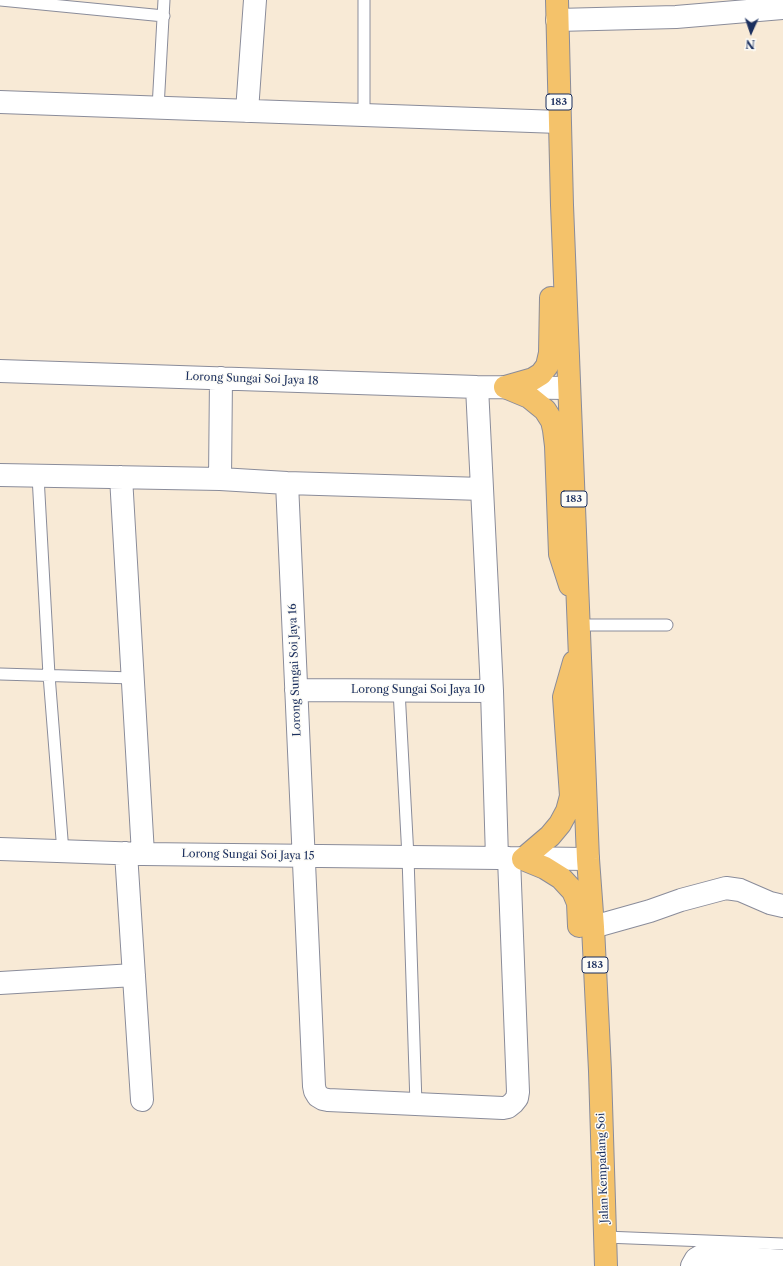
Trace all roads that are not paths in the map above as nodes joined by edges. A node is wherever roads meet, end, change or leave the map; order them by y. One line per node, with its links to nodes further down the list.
1 (0, 0): 7 (lane)
2 (164, 0): 7 (lane)
3 (255, 0): 10 (street)
4 (364, 0): 11 (lane)
5 (783, 8): 6 (street)
6 (557, 10): 12 (highway, 183)
7 (164, 16): 9 (lane)
8 (0, 102): 9 (street)
9 (158, 108): 10 (street)
10 (247, 111): 11 (street)
11 (364, 115): 12 (street)
12 (559, 122): 13 (highway, 183)
13 (562, 205): 17 (highway); 18 (highway, 183)
14 (0, 371): 15 (street, Lorong Sungai Soi Jaya 18)
15 (221, 378): 16 (street, Lorong Sungai Soi Jaya 18); 22 (street)
16 (477, 387): 17 (street, Lorong Sungai Soi Jaya 18); 24 (street)
17 (505, 387): 18 (street, Lorong Sungai Soi Jaya 18); 26 (highway)
18 (570, 388): 26 (highway, 183)
19 (0, 475): 20 (street)
20 (38, 476): 21 (street); 28 (lane)
21 (121, 477): 22 (street); 29 (street)
22 (220, 479): 23 (street)
23 (287, 483): 24 (street); 30 (street, Lorong Sungai Soi Jaya 16)
24 (482, 489): 32 (street)
25 (667, 624): 26 (lane)
26 (579, 626): 38 (highway); 39 (highway, 183)
27 (0, 674): 28 (lane)
28 (49, 675): 29 (lane); 34 (lane)
29 (133, 678): 35 (street)
30 (296, 690): 31 (street, Lorong Sungai Soi Jaya 10); 36 (street, Lorong Sungai Soi Jaya 16)
31 (399, 690): 32 (street, Lorong Sungai Soi Jaya 10); 37 (lane)
32 (492, 691): 38 (street, Lorong Sungai Soi Jaya 10)
33 (0, 849): 34 (street, Lorong Sungai Soi Jaya 15)
34 (63, 852): 35 (street, Lorong Sungai Soi Jaya 15)
35 (134, 853): 36 (street, Lorong Sungai Soi Jaya 15); 42 (street)
36 (303, 856): 37 (street, Lorong Sungai Soi Jaya 15); 46 (street, Lorong Sungai Soi Jaya 16)
37 (408, 857): 38 (street, Lorong Sungai Soi Jaya 15); 46 (lane)
38 (509, 858): 39 (street, Lorong Sungai Soi Jaya 15); 44 (highway); 46 (street, Lorong Sungai Soi Jaya 10)
39 (588, 859): 41 (highway, 183)
40 (783, 906): 41 (street)
41 (593, 927): 44 (highway, 183)
42 (134, 975): 43 (street); 45 (street)
43 (0, 983)
44 (600, 1071): 47 (highway, Jalan Kempadang Soi / 183)
45 (142, 1100)
46 (416, 1104)
47 (605, 1237): 48 (lane); 50 (highway, Jalan Kempadang Soi / 183)
48 (783, 1244)
49 (783, 1261): 51 (street)
50 (606, 1266)
51 (692, 1266)

